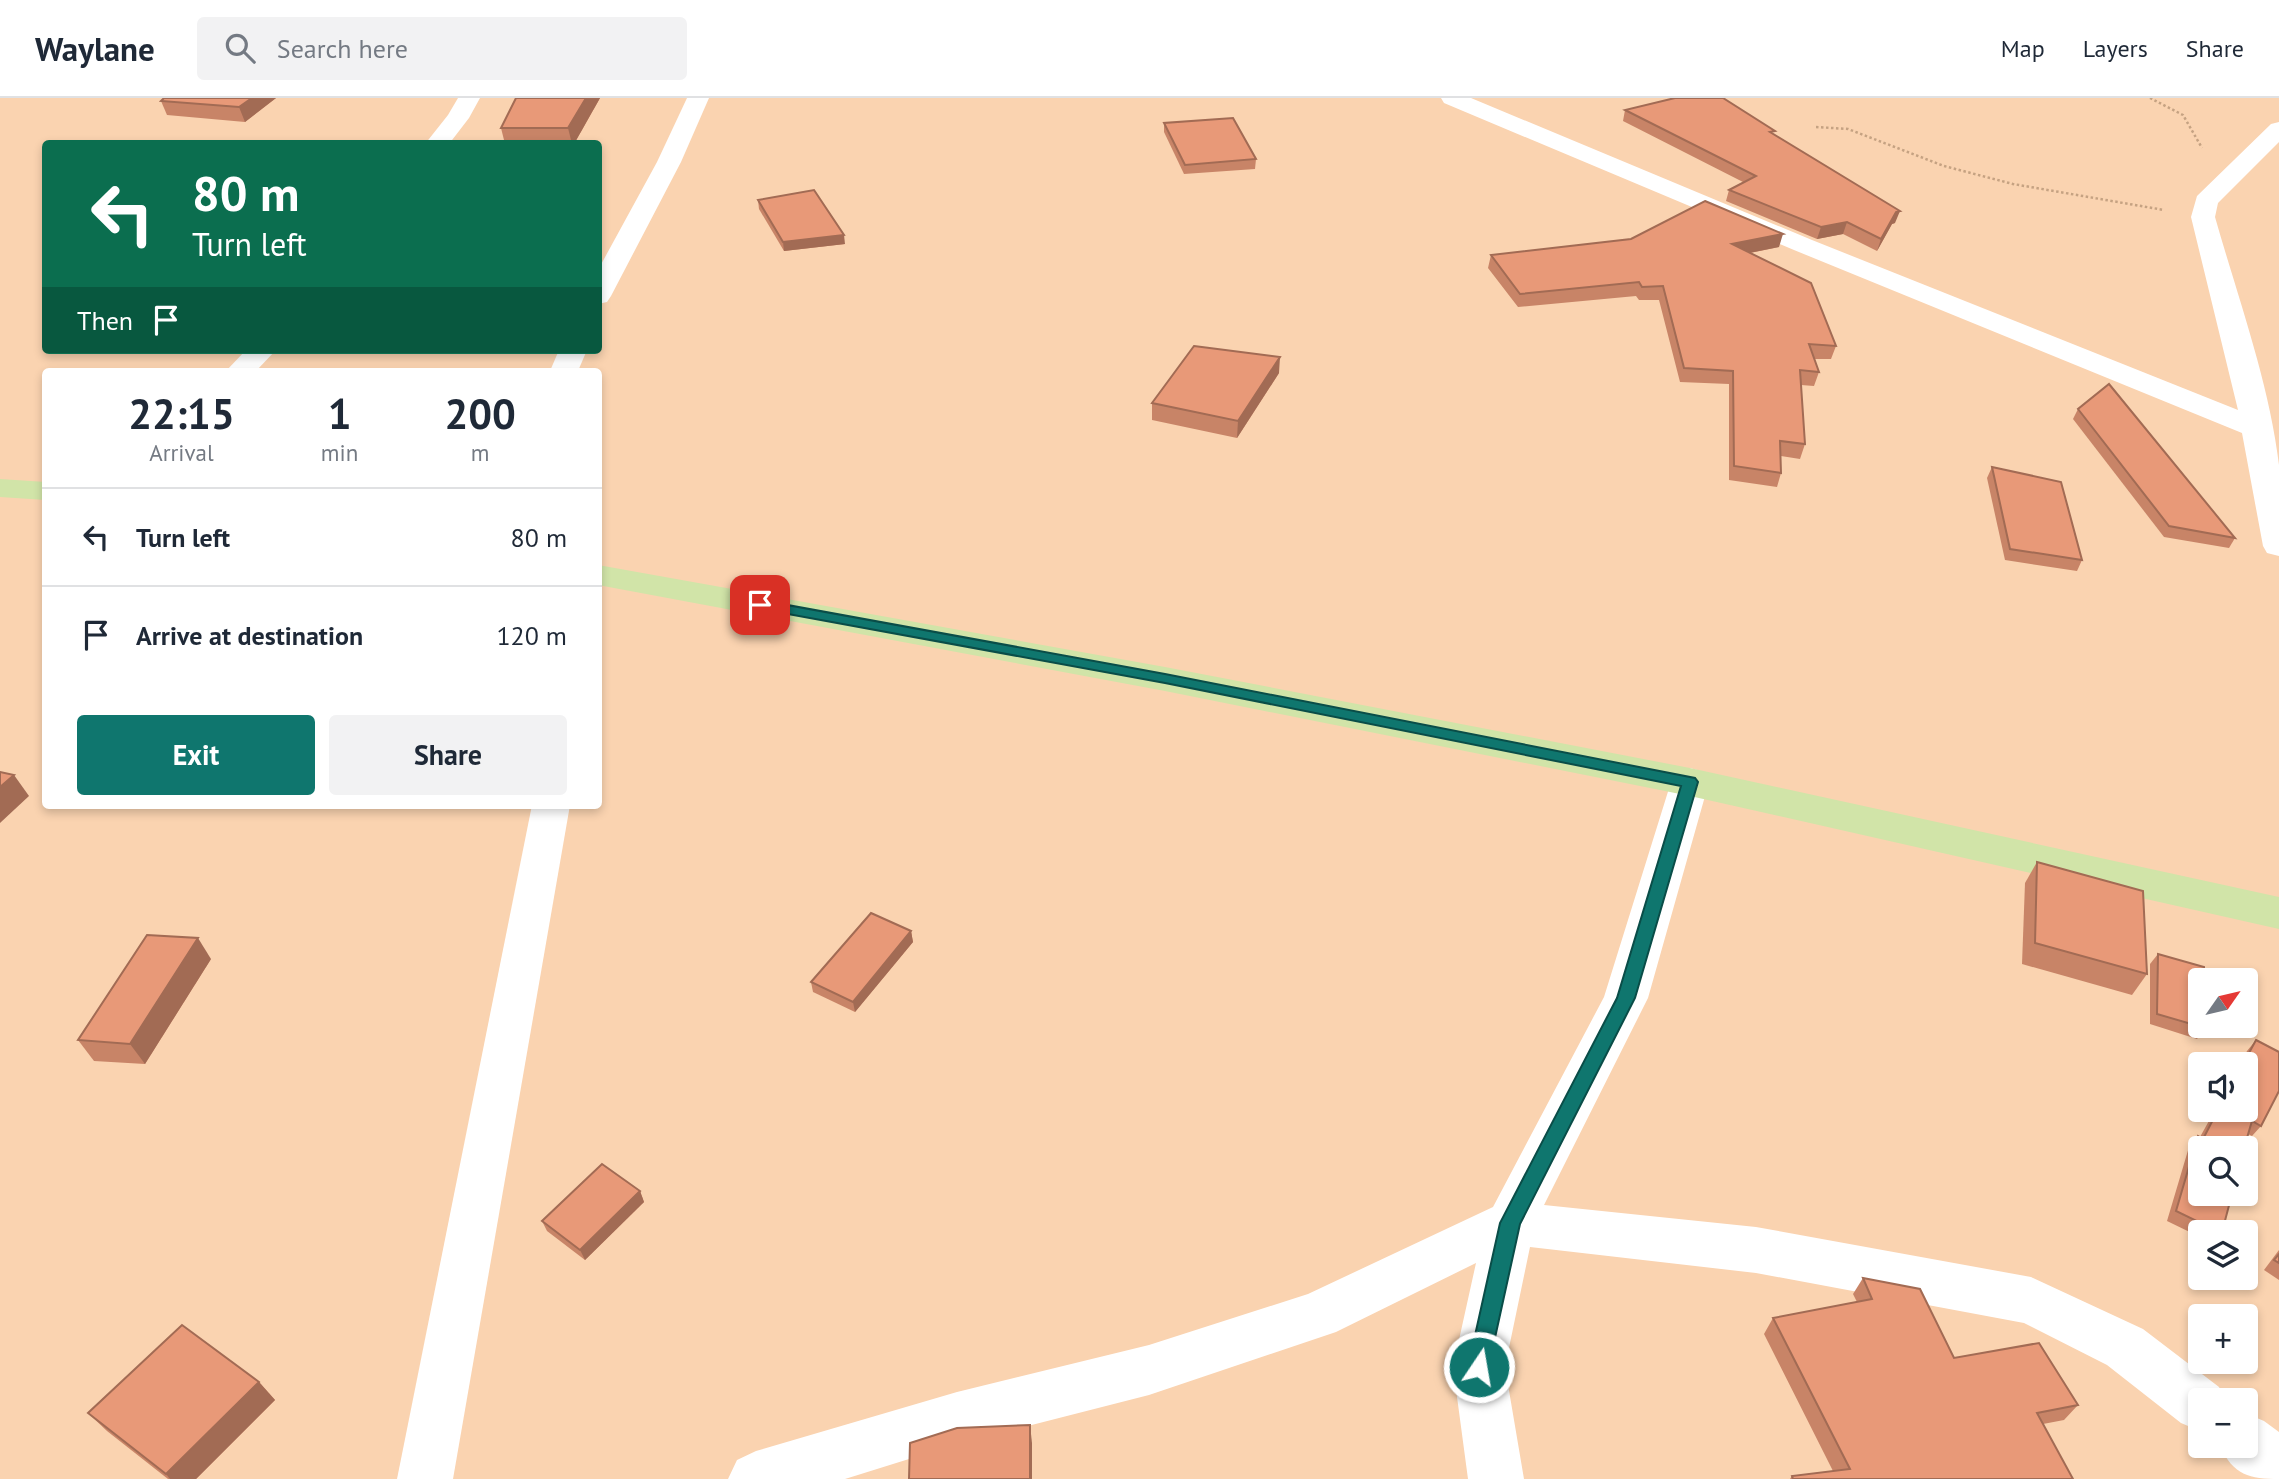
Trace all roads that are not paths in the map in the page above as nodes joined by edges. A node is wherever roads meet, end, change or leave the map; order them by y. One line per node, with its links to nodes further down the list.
1 (469, 98): 5 (street)
2 (698, 98): 6 (street)
3 (1452, 98): 9 (street)
4 (2279, 129): 9 (street)
5 (439, 140)
6 (602, 288)
7 (258, 354): 8 (street)
8 (243, 368)
9 (2257, 428): 12 (street)
10 (0, 488): 11 (main road)
11 (42, 491)
12 (2279, 546)
13 (602, 576): 14 (main road)
14 (1690, 782): 16 (main road); 17 (street)
15 (550, 809): 21 (street)
16 (2279, 913)
17 (1510, 1223): 18 (street); 22 (street); 23 (street)
18 (2188, 1396)
19 (2258, 1450): 20 (street)
20 (2279, 1466)
21 (425, 1479)
22 (756, 1479)
23 (1496, 1479)

